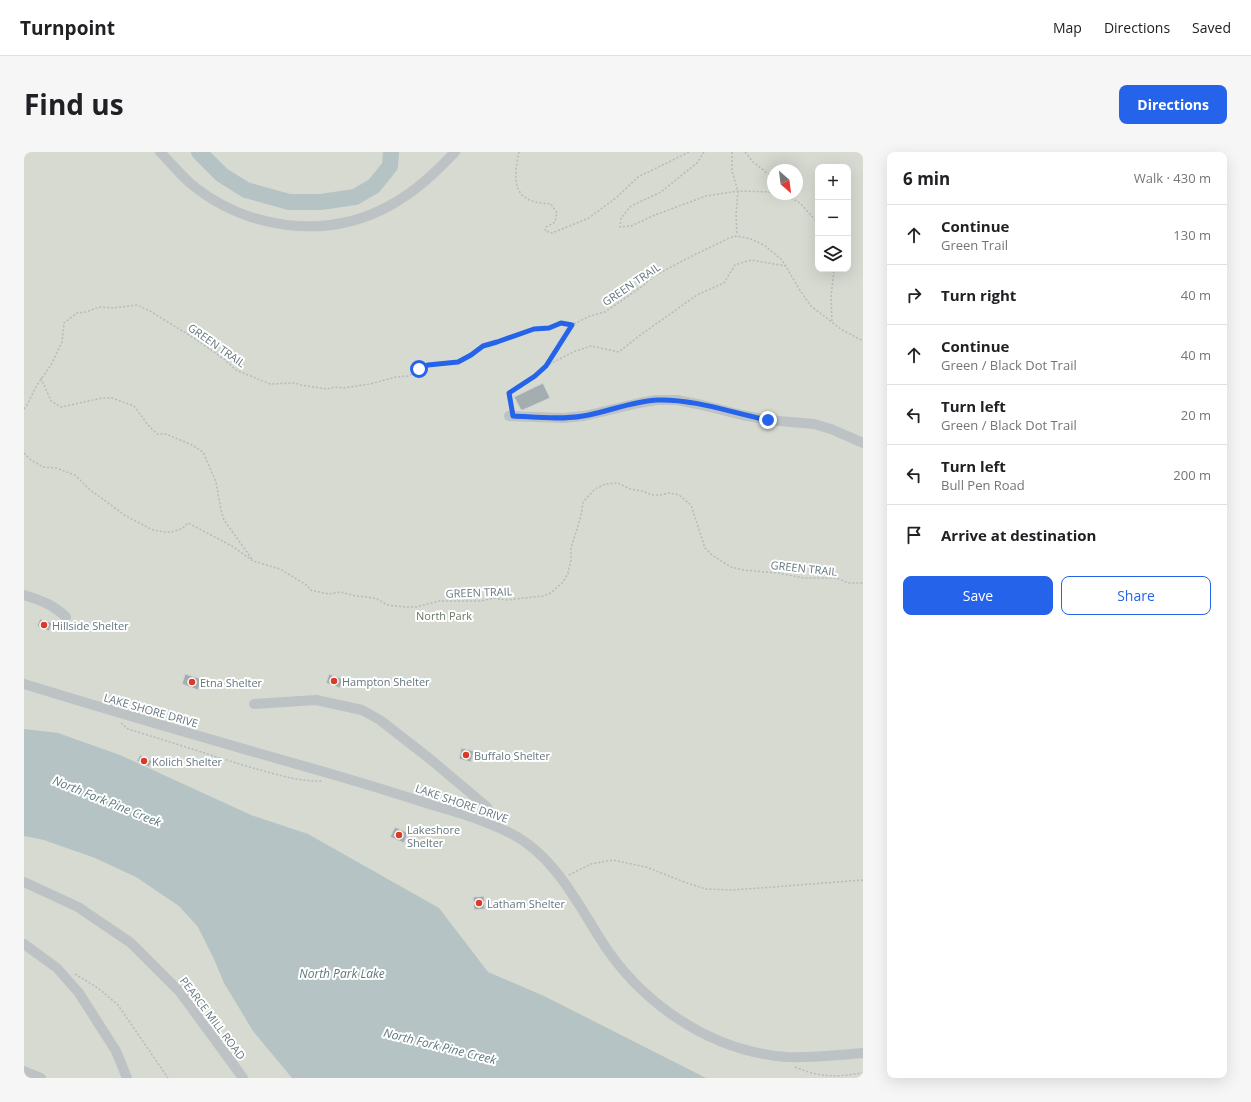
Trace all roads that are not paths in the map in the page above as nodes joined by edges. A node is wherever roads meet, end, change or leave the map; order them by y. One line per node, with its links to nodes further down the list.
1 (160, 152): 2 (street)
2 (455, 152)
3 (511, 416): 4 (street)
4 (863, 443)
5 (24, 595): 6 (street)
6 (66, 617)
7 (24, 684): 9 (street, LAKE SHORE DRIVE)
8 (254, 704): 9 (street)
9 (488, 823): 12 (street, LAKE SHORE DRIVE)
10 (24, 882): 16 (street, PEARCE MILL ROAD)
11 (24, 944): 15 (street)
12 (863, 1053)
13 (24, 1071): 14 (street)
14 (41, 1078)
15 (127, 1078)
16 (243, 1078)

